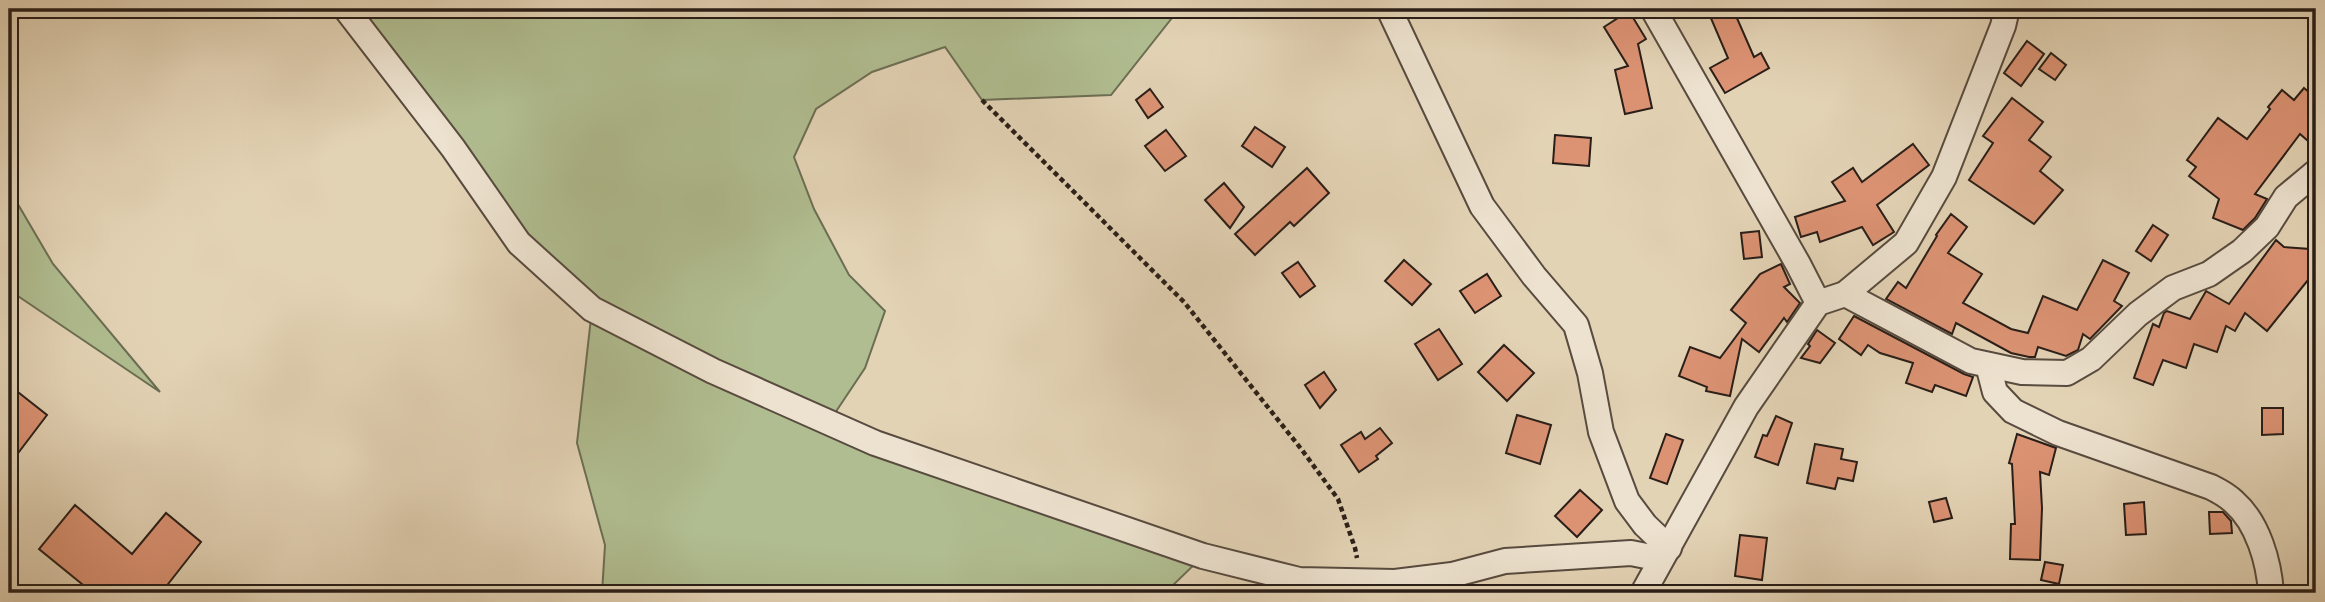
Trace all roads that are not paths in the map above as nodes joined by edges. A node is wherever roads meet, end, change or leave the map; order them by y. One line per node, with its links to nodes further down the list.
1 (346, 9): 9 (street)
2 (1389, 9): 9 (street)
3 (1653, 9): 7 (street)
4 (2007, 9): 6 (street)
5 (2316, 172): 8 (street)
6 (1845, 294): 7 (street); 8 (street)
7 (1818, 303): 9 (street)
8 (1988, 365): 11 (street)
9 (1665, 554): 10 (street)
10 (1643, 593)
11 (2271, 593)

